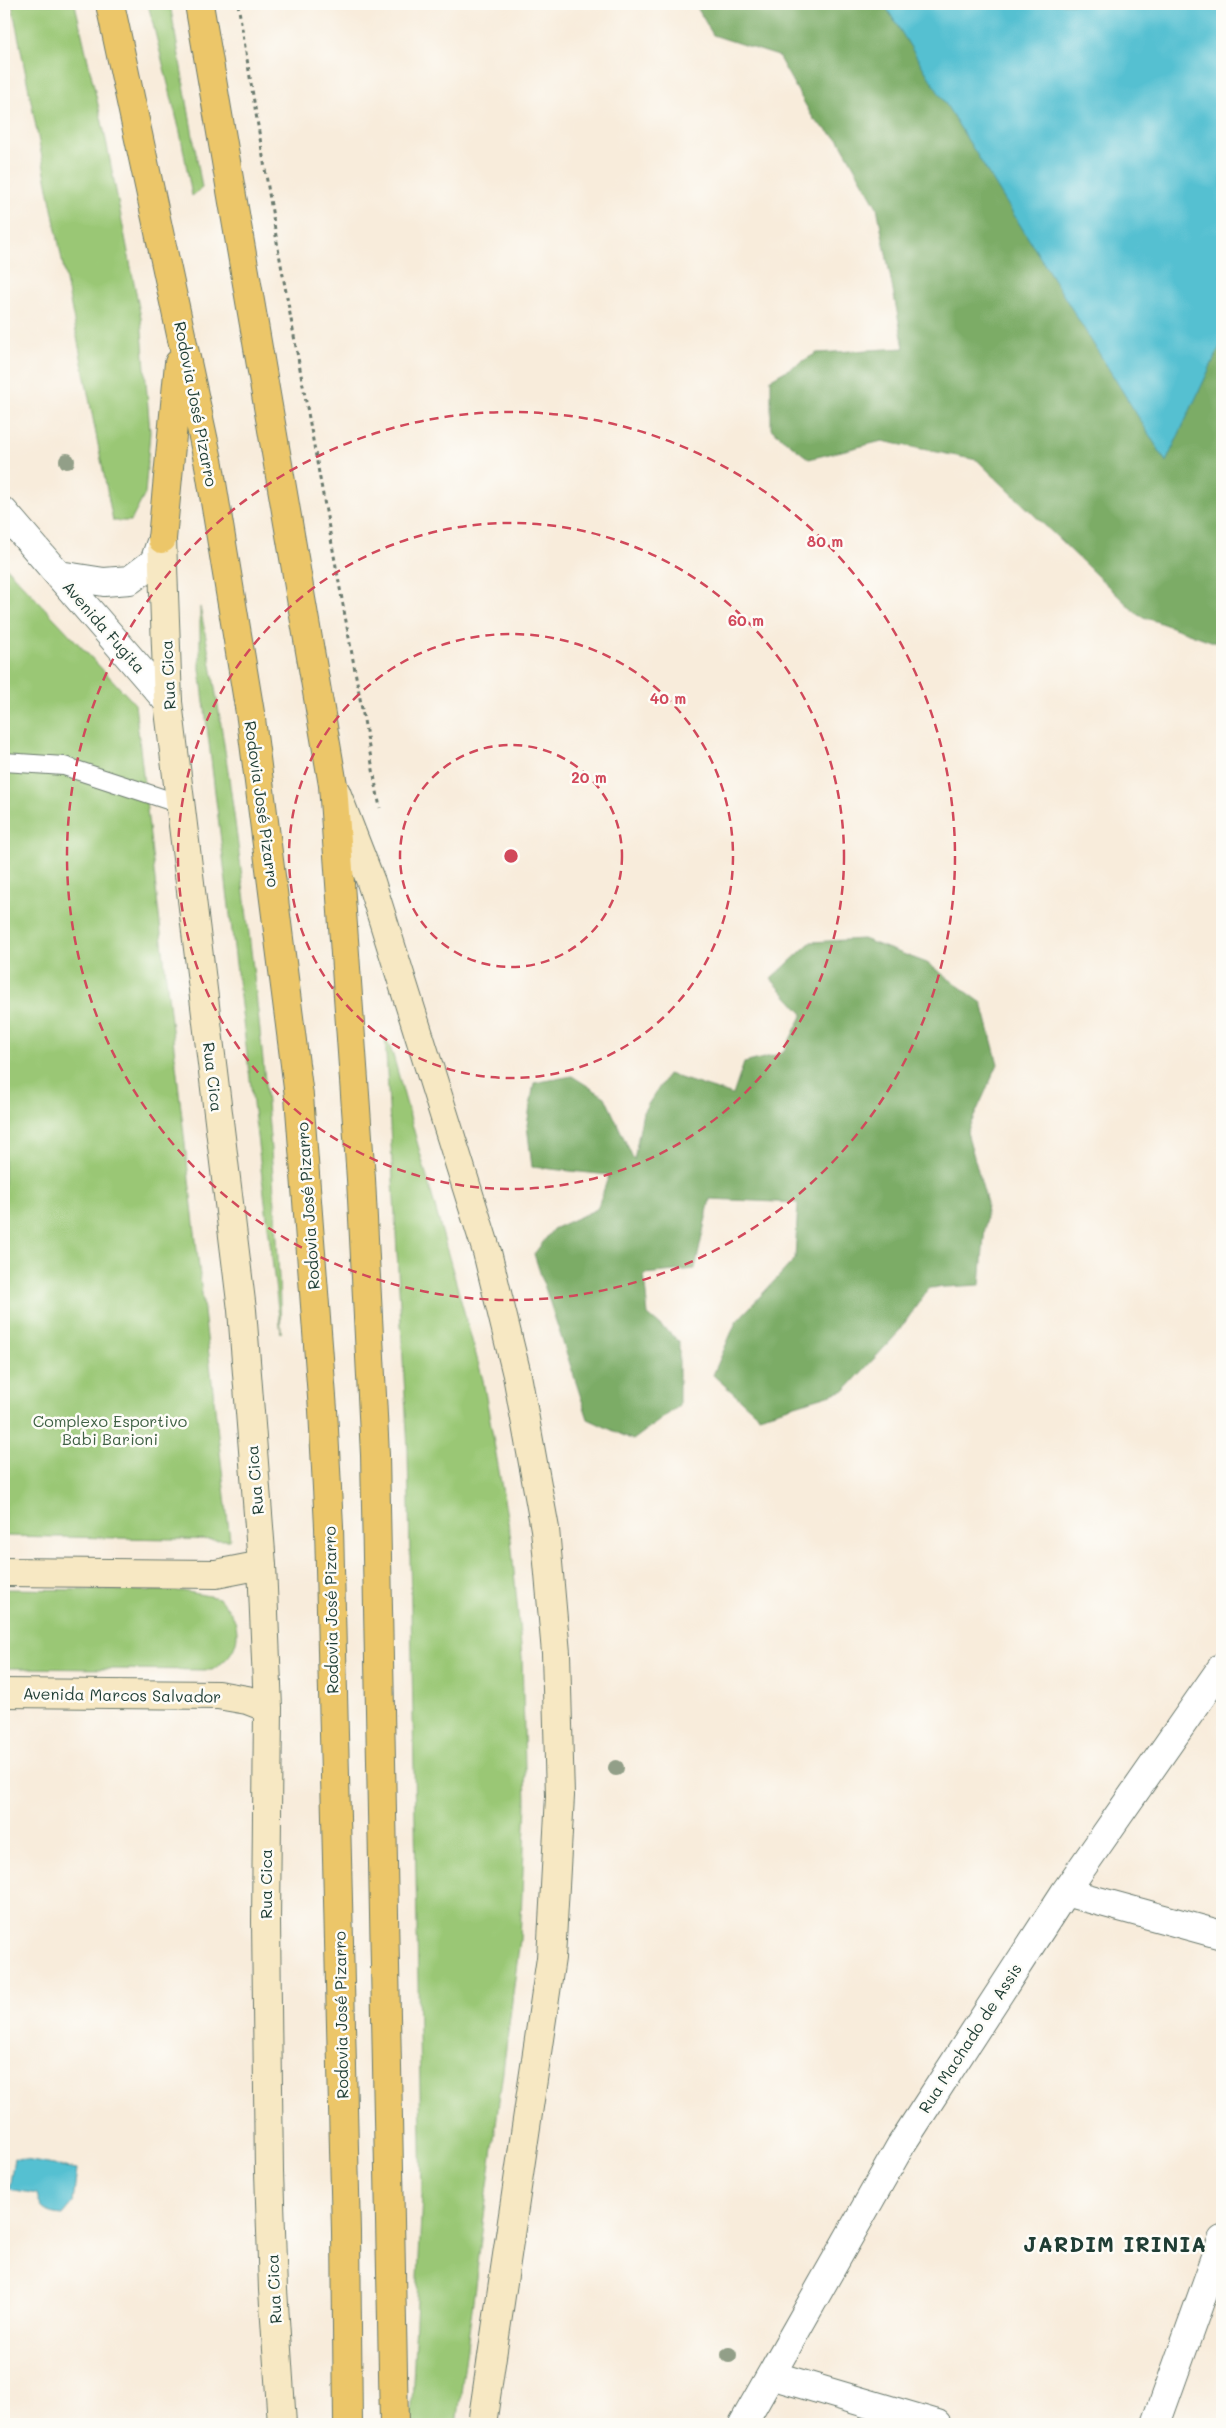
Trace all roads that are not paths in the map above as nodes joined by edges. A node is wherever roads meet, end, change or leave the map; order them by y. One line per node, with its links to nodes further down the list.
1 (110, 4): 3 (main road, Rodovia José Pizarro)
2 (199, 4): 9 (main road)
3 (182, 334): 5 (main road); 21 (main road, Rodovia José Pizarro)
4 (4, 512): 6 (street, Avenida Fugita)
5 (162, 539): 6 (street, Avenida Fugita); 7 (street, Rua Cica)
6 (59, 575): 7 (street, Avenida Fugita)
7 (168, 702): 10 (street, Rua Cica)
8 (4, 762): 10 (lane)
9 (333, 785): 22 (main road); 23 (street)
10 (180, 804): 11 (street, Rua Cica)
11 (262, 1565): 12 (street); 15 (street, Rua Cica)
12 (4, 1572)
13 (1222, 1667): 16 (street, Rua Machado de Assis)
14 (4, 1693): 15 (street, Avenida Marcos Salvador)
15 (268, 1708): 20 (street, Rua Cica)
16 (1065, 1892): 17 (street); 19 (street, Rua Machado de Assis)
17 (1222, 1935)
18 (1222, 2240): 26 (street)
19 (770, 2375): 24 (street, Rua Machado de Assis); 25 (street)
20 (282, 2424)
21 (348, 2424)
22 (394, 2424)
23 (482, 2424)
24 (743, 2424)
25 (937, 2424)
26 (1156, 2424)

